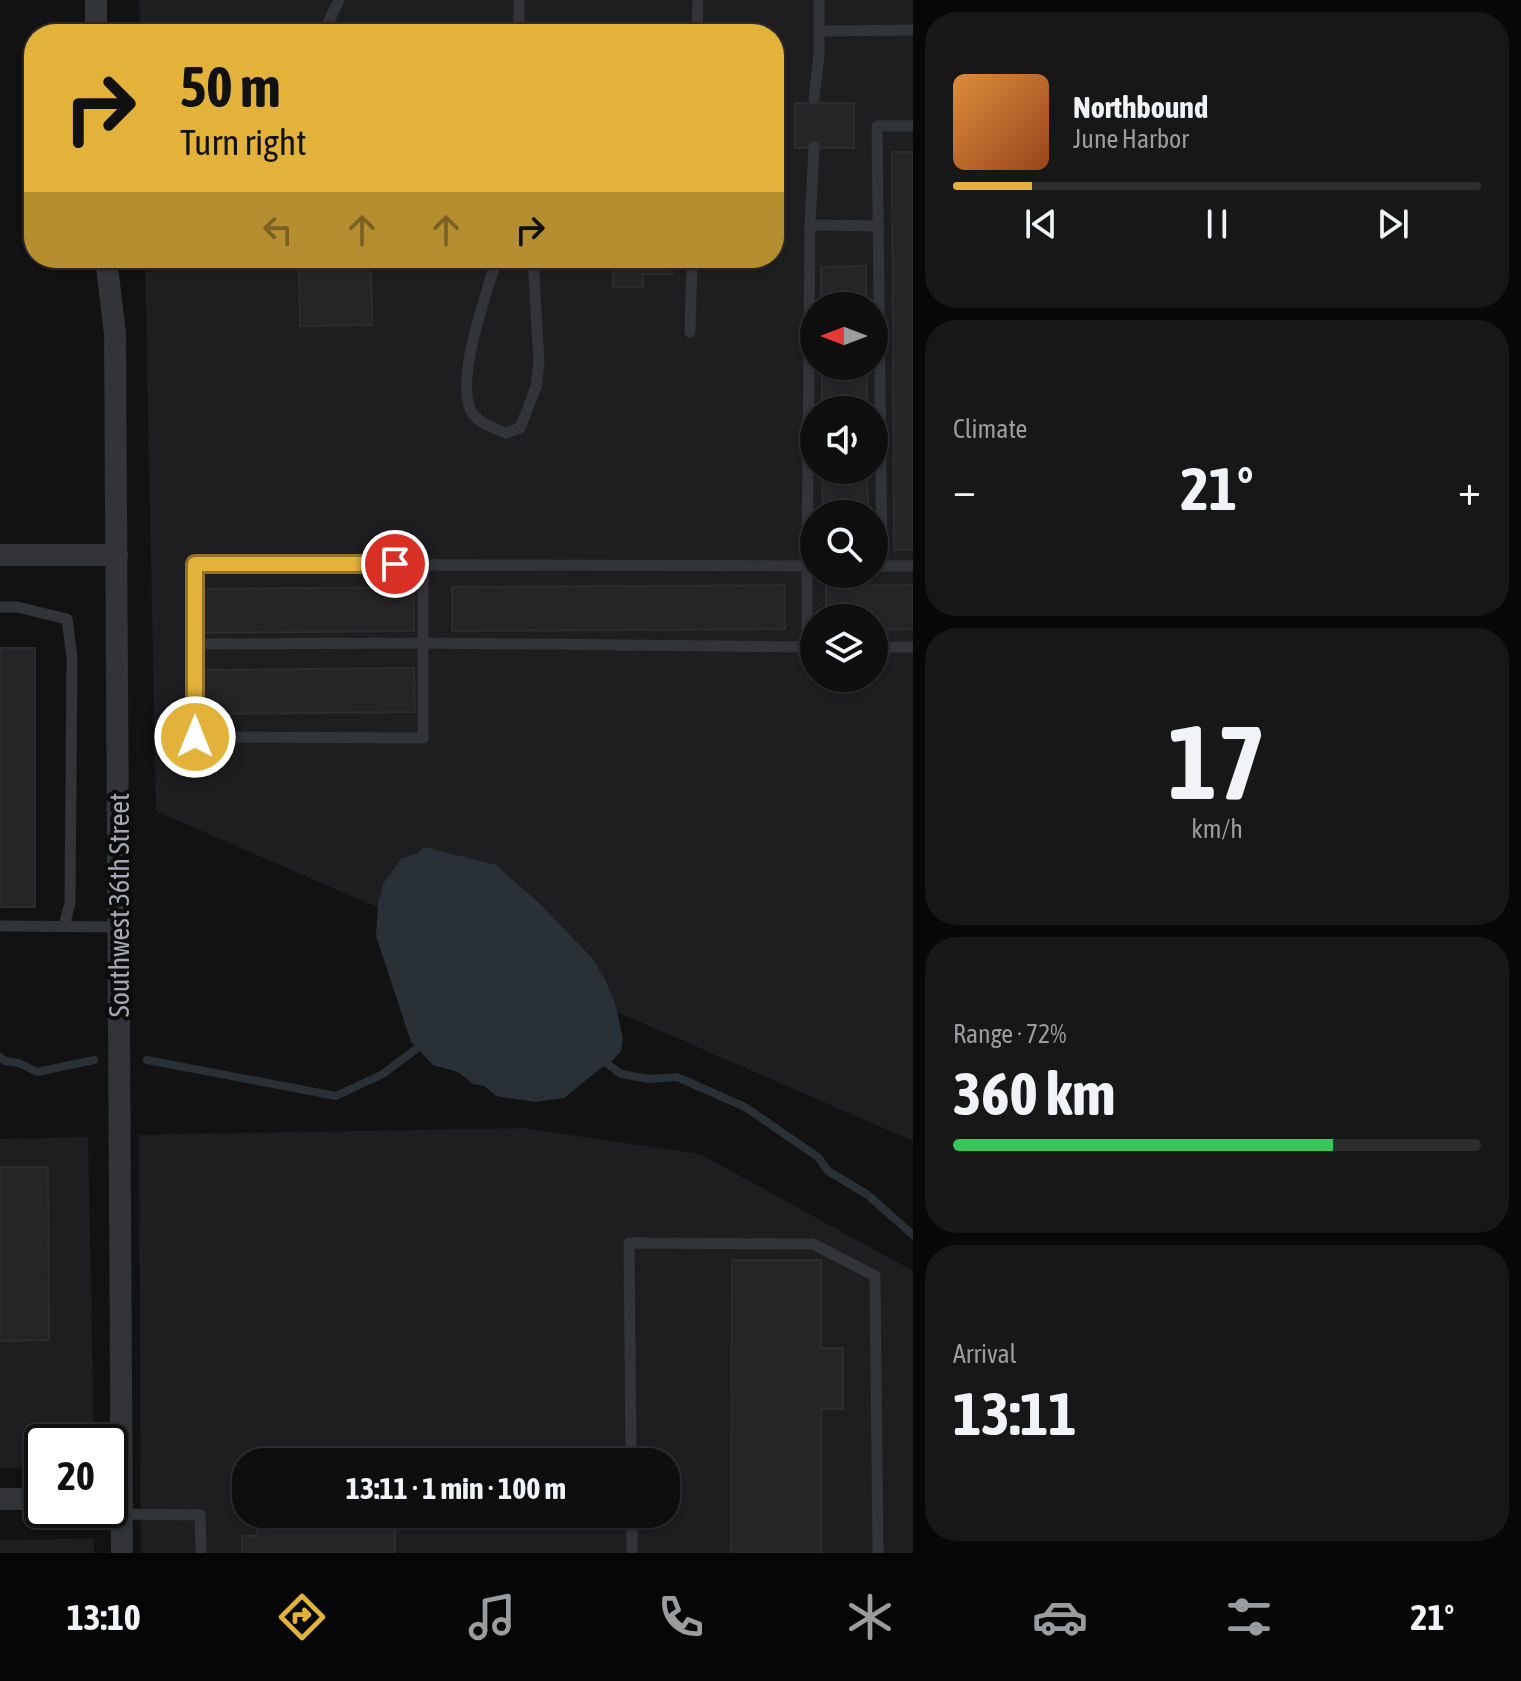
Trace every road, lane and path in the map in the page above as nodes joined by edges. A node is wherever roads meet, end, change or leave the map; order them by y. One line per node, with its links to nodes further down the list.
1 (96, 0): 6 (street)
2 (339, 0): 7 (lane)
3 (519, 0): 8 (lane)
4 (698, 0): 9 (lane)
5 (819, 0): 11 (lane)
6 (96, 24)
7 (328, 24)
8 (519, 24)
9 (697, 24)
10 (913, 30): 11 (lane)
11 (819, 31): 12 (lane)
12 (814, 98)
13 (913, 126): 16 (lane)
14 (814, 147): 15 (lane)
15 (810, 225): 16 (lane); 22 (lane)
16 (879, 226): 23 (lane)
17 (107, 268): 25 (street, Southwest 36th Street)
18 (494, 268): 19 (lane)
19 (534, 268)
20 (692, 268): 21 (lane)
21 (690, 332)
22 (811, 500)
23 (878, 500)
24 (0, 555): 25 (street)
25 (117, 555): 38 (street, Southwest 36th Street)
26 (423, 565): 27 (lane); 31 (lane); 32 (lane)
27 (800, 566)
28 (888, 566): 29 (lane)
29 (913, 566)
30 (0, 607): 37 (lane)
31 (423, 643): 32 (lane); 32 (lane); 33 (lane)
32 (195, 644)
33 (800, 647)
34 (888, 647): 35 (lane)
35 (913, 647)
36 (0, 926): 37 (lane)
37 (64, 926): 38 (lane)
38 (119, 927): 39 (street, Southwest 36th Street)
39 (118, 1424)
40 (631, 1448): 49 (lane)
41 (0, 1499): 42 (street)
42 (24, 1499)
43 (128, 1505): 47 (lane)
44 (120, 1528): 46 (street, Southwest 36th Street)
45 (632, 1528): 48 (lane)
46 (122, 1553)
47 (201, 1553)
48 (632, 1553)
49 (878, 1553)

